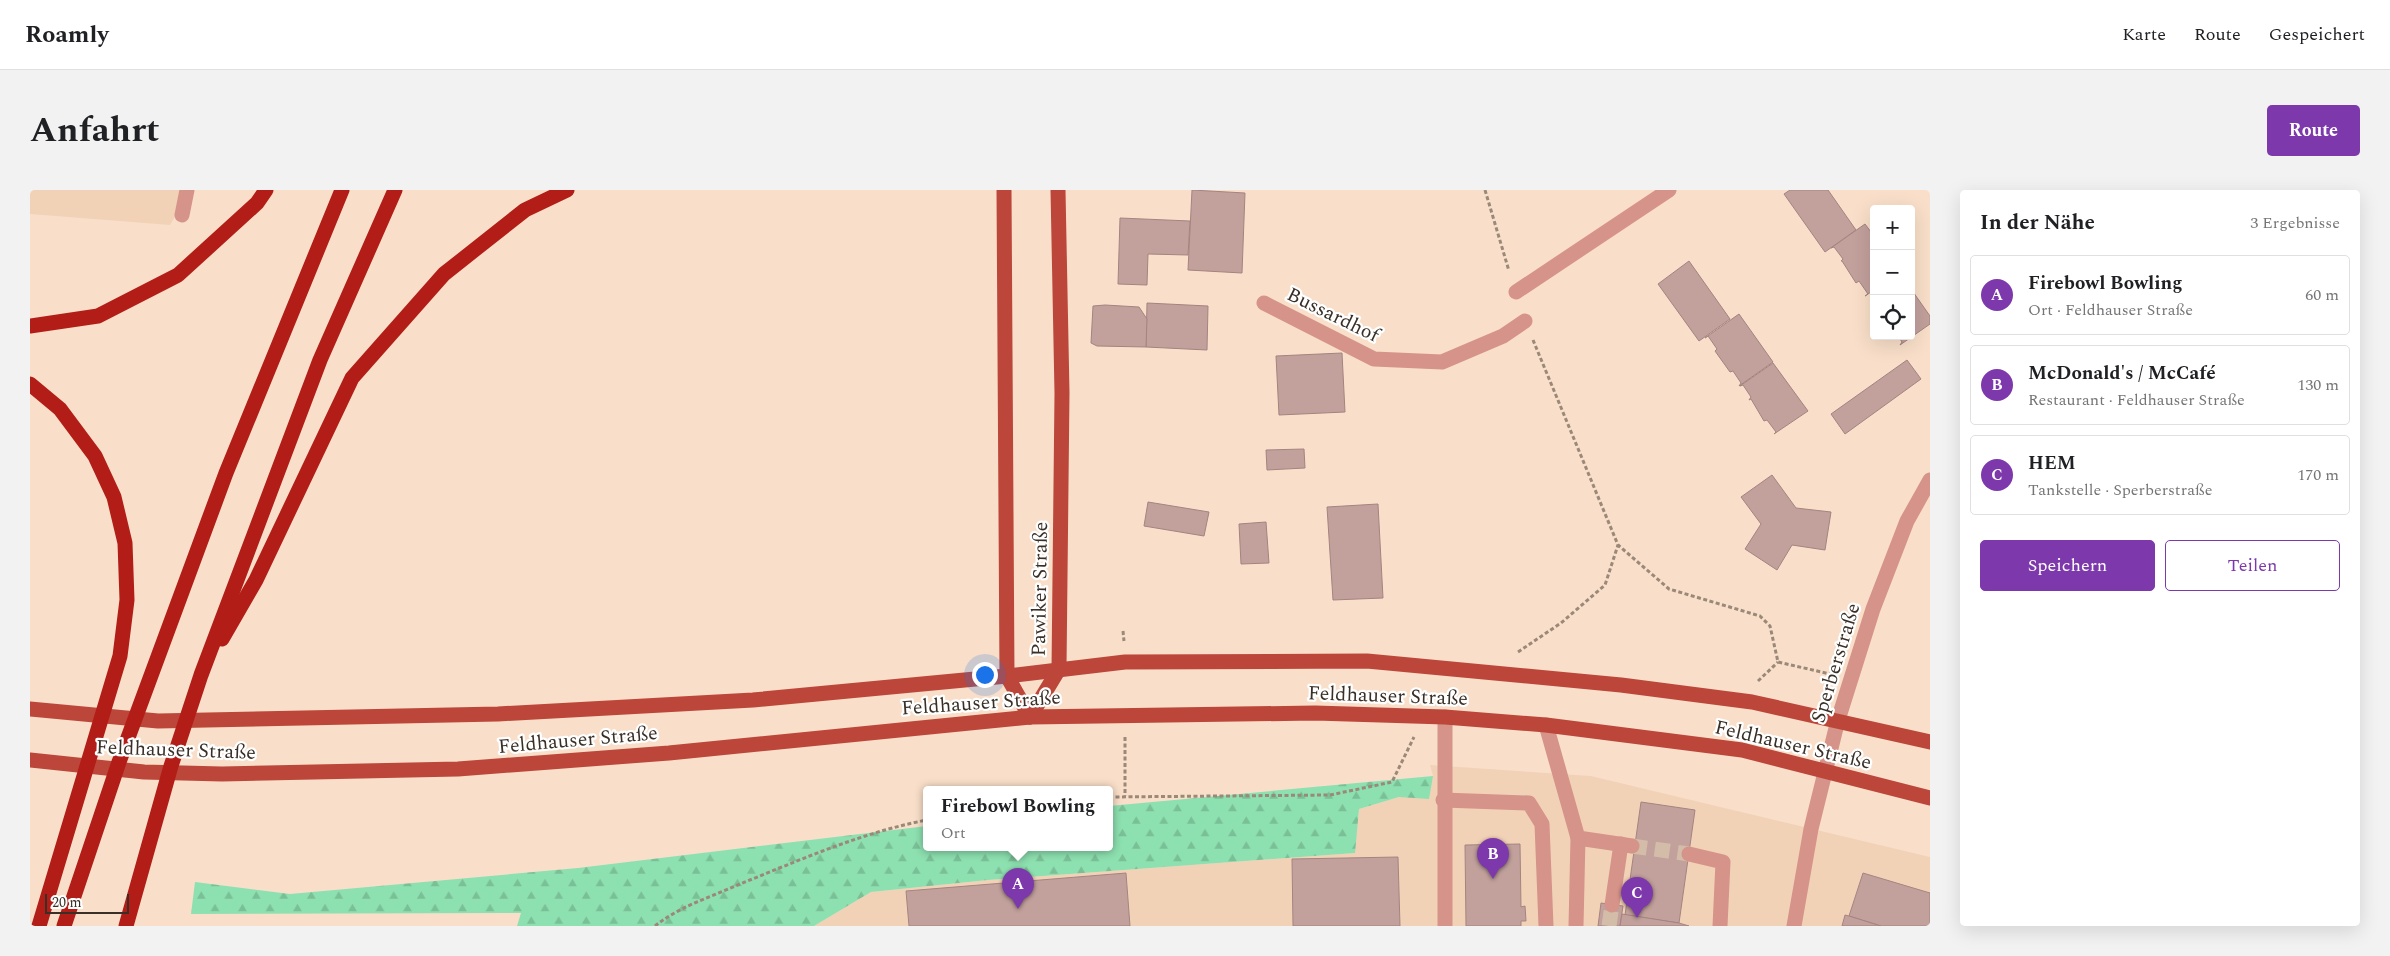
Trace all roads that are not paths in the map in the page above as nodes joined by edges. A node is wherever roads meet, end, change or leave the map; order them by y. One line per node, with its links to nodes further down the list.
1 (187, 190): 9 (street)
2 (266, 190): 13 (highway)
3 (342, 190): 33 (highway)
4 (395, 190): 17 (highway)
5 (567, 190): 17 (highway)
6 (1004, 190): 18 (main road, Pawiker Straße)
7 (1058, 190): 16 (main road, Pawiker Straße)
8 (1669, 190): 10 (street)
9 (182, 215)
10 (1516, 292)
11 (1264, 303): 12 (street, Bussardhof)
12 (1525, 321)
13 (30, 326)
14 (30, 384): 32 (highway)
15 (1930, 480): 22 (street, Sperberstraße)
16 (1059, 670): 18 (main road, Feldhauser Straße); 20 (main road, Pawiker Straße); 22 (main road, Feldhauser Straße)
17 (201, 675): 34 (highway)
18 (1007, 676): 19 (main road, Feldhauser Straße); 20 (main road, Pawiker Straße)
19 (30, 708)
20 (1030, 717): 21 (main road, Feldhauser Straße); 25 (main road, Feldhauser Straße)
21 (1445, 717): 23 (main road, Feldhauser Straße); 28 (street)
22 (1838, 720): 24 (main road, Feldhauser Straße); 26 (street, Sperberstraße)
23 (1546, 725): 26 (main road, Feldhauser Straße); 29 (street)
24 (1930, 742)
25 (30, 760)
26 (1824, 771): 27 (main road, Feldhauser Straße); 39 (street, Sperberstraße)
27 (1930, 798)
28 (1443, 800): 35 (street); 36 (street)
29 (1578, 838): 31 (street); 37 (street)
30 (1688, 854): 38 (street)
31 (1612, 904)
32 (39, 926)
33 (64, 926)
34 (126, 926)
35 (1445, 926)
36 (1546, 926)
37 (1576, 926)
38 (1720, 926)
39 (1794, 926)

